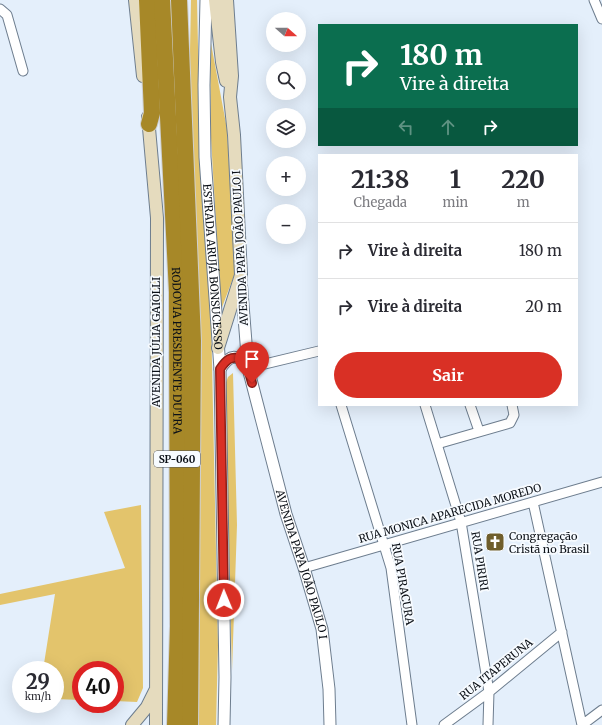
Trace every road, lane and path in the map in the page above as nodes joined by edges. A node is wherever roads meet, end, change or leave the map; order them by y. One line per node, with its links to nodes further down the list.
1 (135, 0): 13 (main road, AVENIDA JÚLIA GAIOLLI)
2 (147, 0): 13 (highway)
3 (162, 0): 36 (highway, RODOVIA PRESIDENTE DUTRA / SP-060)
4 (179, 0): 37 (highway, RODOVIA PRESIDENTE DUTRA / SP-060)
5 (206, 0): 15 (street, ESTRADA ARUJÁ BONSUCESSO)
6 (215, 0): 12 (main road)
7 (227, 0): 12 (main road, AVENIDA PAPA JOÃO PAULO I)
8 (594, 0): 10 (street)
9 (0, 9): 11 (street)
10 (602, 19)
11 (23, 71)
12 (230, 97): 14 (main road, AVENIDA PAPA JOÃO PAULO I)
13 (149, 124): 31 (main road, AVENIDA JÚLIA GAIOLLI)
14 (241, 275): 15 (main road); 17 (street, AVENIDA PAPA JOÃO PAULO I)
15 (218, 348): 18 (street, ESTRADA ARUJÁ BONSUCESSO)
16 (318, 351): 17 (street)
17 (248, 368): 18 (street); 29 (street, AVENIDA PAPA JOÃO PAULO I)
18 (220, 369): 38 (street, ESTRADA ARUJÁ BONSUCESSO)
19 (341, 406): 28 (street, RUA PIRACURA)
20 (425, 406): 24 (street, RUA PIRIRI)
21 (470, 406): 23 (street)
22 (512, 406): 23 (street)
23 (479, 431): 24 (street)
24 (437, 444): 27 (street, RUA PIRIRI)
25 (602, 482): 26 (street, RUA MONICA APARECIDA MOREDO)
26 (533, 502): 27 (street, RUA MONICA APARECIDA MOREDO); 30 (street)
27 (461, 522): 28 (street, RUA MONICA APARECIDA MOREDO); 32 (street, RUA PIRIRI)
28 (385, 544): 29 (street, RUA MONICA APARECIDA MOREDO); 40 (street, RUA PIRACURA)
29 (304, 568): 39 (street, AVENIDA PAPA JOÃO PAULO I)
30 (562, 632): 32 (street, RUA ITAPERUNA); 43 (street)
31 (157, 686): 34 (main road, AVENIDA JÚLIA GAIOLLI); 35 (main road, AVENIDA JÚLIA GAIOLLI)
32 (489, 692): 41 (street, RUA ITAPERUNA); 42 (street, RUA PIRIRI)
33 (602, 710): 43 (street)
34 (132, 725)
35 (156, 725)
36 (175, 725)
37 (190, 725)
38 (224, 725)
39 (330, 725)
40 (412, 725)
41 (444, 725)
42 (488, 725)
43 (582, 725)

